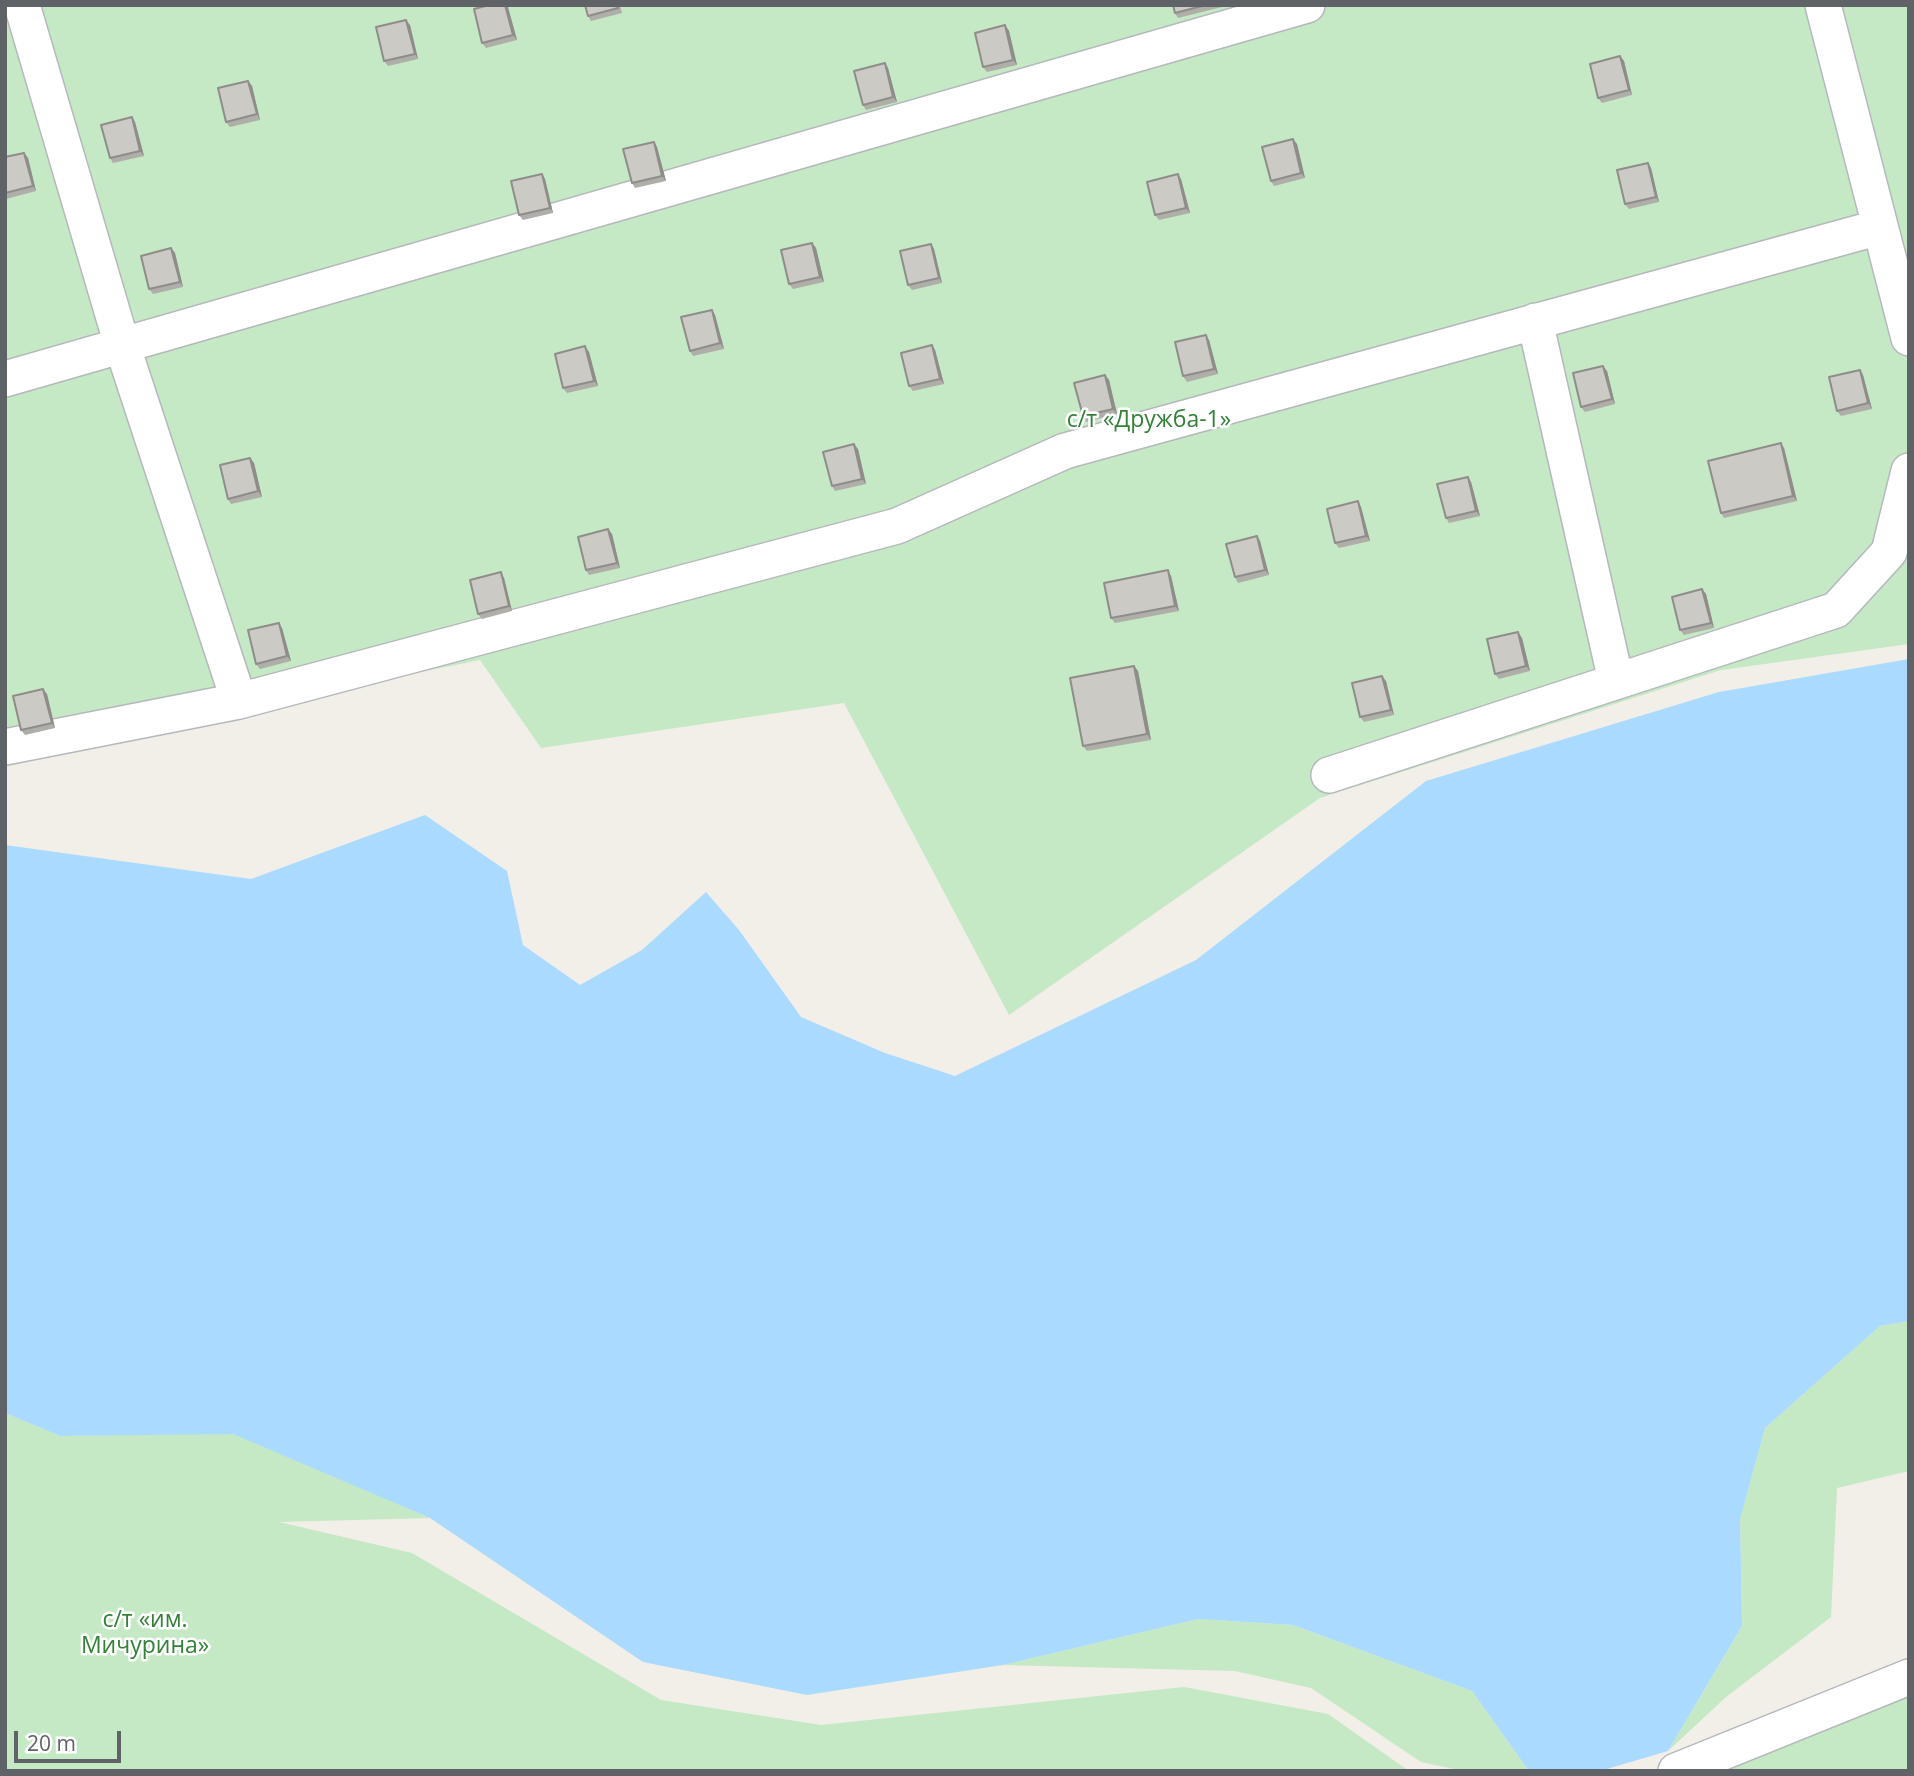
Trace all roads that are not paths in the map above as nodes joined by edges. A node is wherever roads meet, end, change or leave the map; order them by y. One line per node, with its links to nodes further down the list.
1 (22, 5): 7 (lane)
2 (1307, 5): 7 (lane)
3 (1823, 5): 4 (lane)
4 (1880, 227): 5 (lane); 6 (lane)
5 (1535, 321): 10 (lane); 11 (lane)
6 (1909, 338)
7 (122, 345): 8 (lane); 11 (lane)
8 (5, 379)
9 (1909, 471): 10 (lane)
10 (1616, 681): 13 (lane)
11 (239, 702): 12 (lane)
12 (5, 747)
13 (1329, 775)
14 (1909, 1677): 15 (lane)
15 (1676, 1771)

